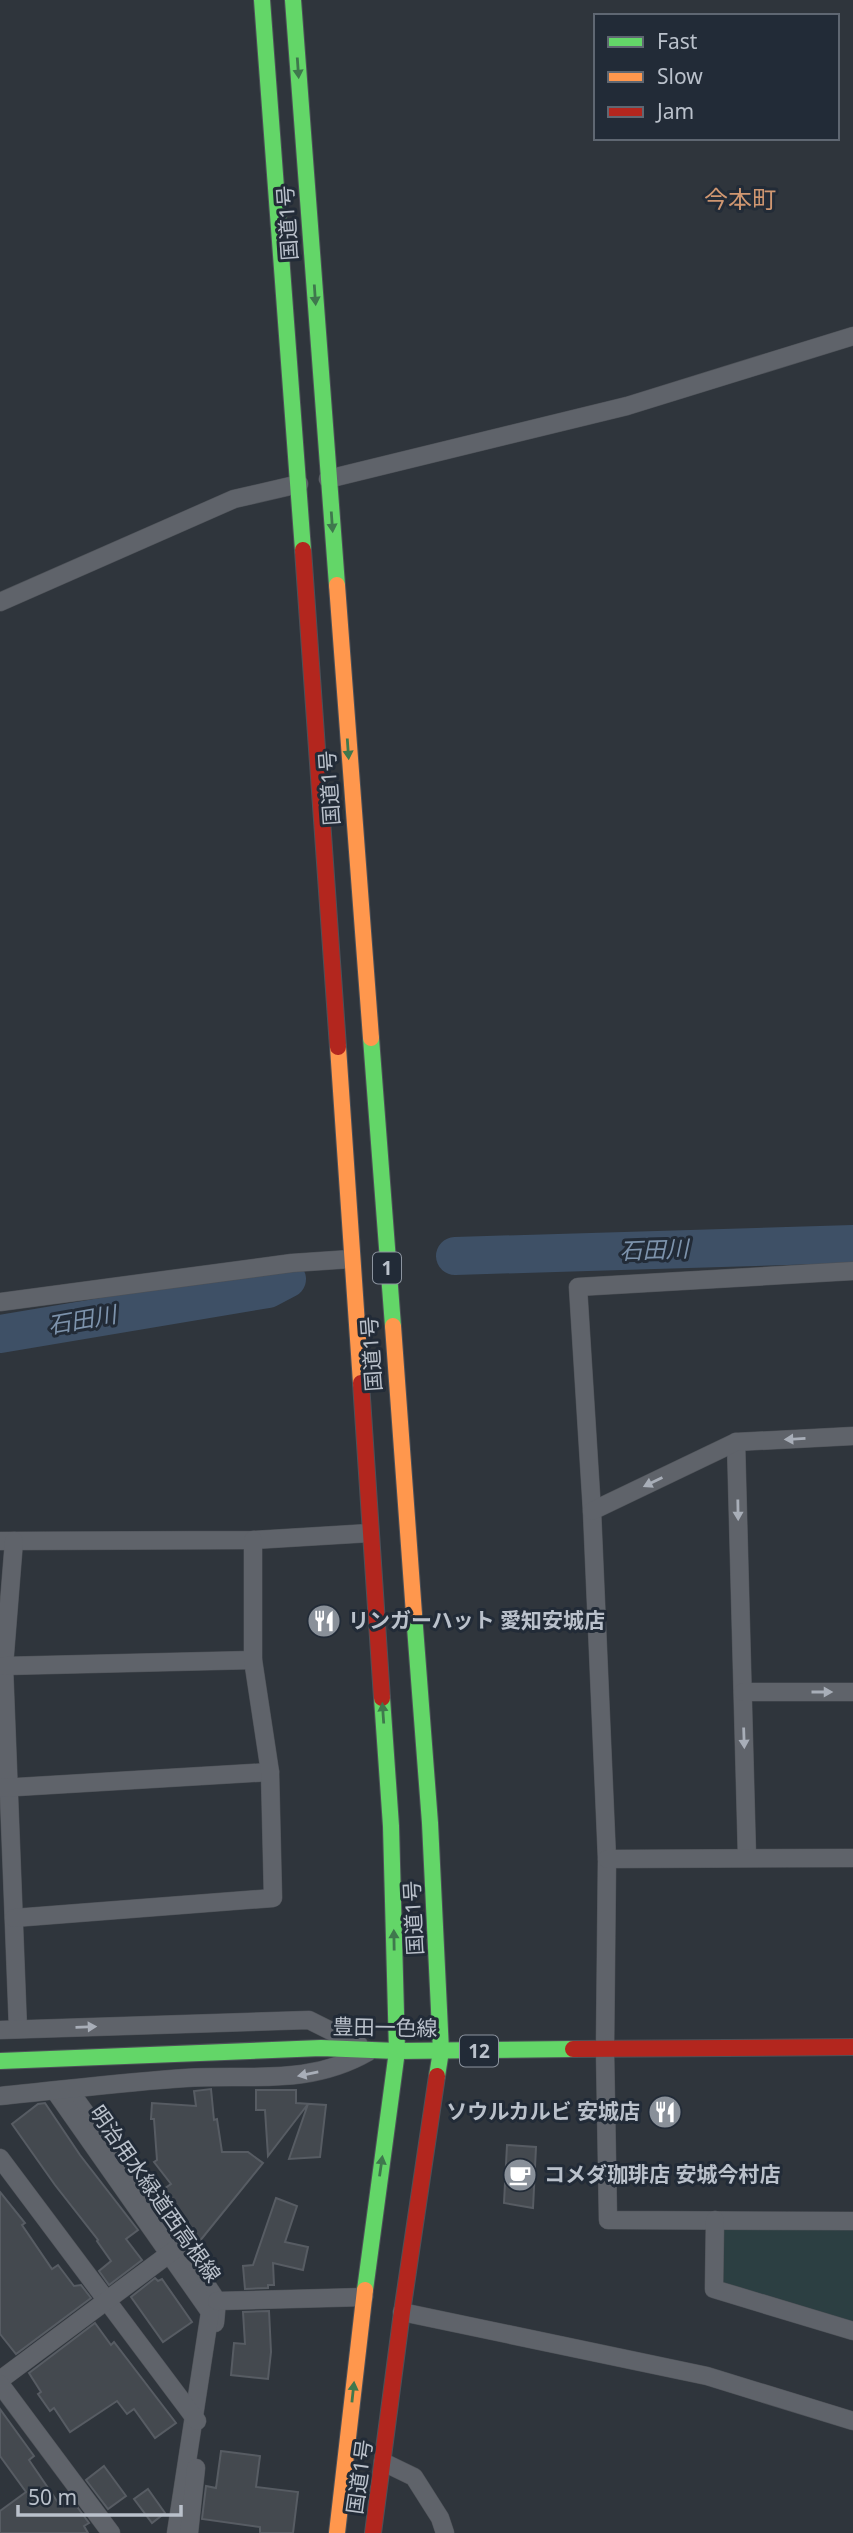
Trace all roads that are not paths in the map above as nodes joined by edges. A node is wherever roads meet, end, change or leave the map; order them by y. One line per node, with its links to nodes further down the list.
1 (262, 0): 5 (main road, 国道1号 / 1)
2 (293, 0): 4 (main road, 国道1号 / 1, one-way to 4)
3 (853, 336): 4 (street)
4 (328, 479): 32 (main road, 国道1号 / 1, one-way to 32)
5 (299, 484): 6 (street); 7 (main road, 国道1号 / 1)
6 (0, 602)
7 (351, 1259): 9 (street); 13 (main road, 国道1号 / 1)
8 (853, 1271): 12 (street)
9 (0, 1302)
10 (853, 1436): 11 (street, one-way to 11)
11 (736, 1442): 12 (street, one-way to 12); 18 (street, one-way to 18)
12 (592, 1511): 24 (street)
13 (370, 1533): 14 (street); 31 (main road, 国道1号 / 1, one-way to 13)
14 (253, 1540): 15 (street); 16 (street)
15 (7, 1541): 17 (street)
16 (253, 1660): 17 (street); 20 (street)
17 (4, 1666): 21 (street)
18 (743, 1692): 19 (street, one-way to 19); 22 (street, one-way to 22)
19 (853, 1692)
20 (270, 1772): 21 (street); 26 (street)
21 (4, 1788): 26 (street)
22 (747, 1857): 23 (street); 24 (street)
23 (853, 1858)
24 (607, 1859): 29 (street)
25 (0, 1868): 27 (street)
26 (14, 1918): 27 (street)
27 (8, 2029): 30 (street, one-way to 30)
28 (853, 2048): 29 (main road, 豊田一色線 / 12)
29 (605, 2050): 32 (main road, 豊田一色線 / 12); 37 (street)
30 (371, 2051): 31 (main road, 豊田一色線 / 12); 33 (main road, 豊田一色線 / 12); 34 (street, one-way to 34)
31 (397, 2051): 32 (main road, 豊田一色線 / 12); 40 (main road, 国道1号 / 1, one-way to 31)
32 (441, 2051): 43 (main road, 国道1号 / 1)
33 (0, 2061)
34 (62, 2090): 35 (street); 39 (street)
35 (0, 2096)
36 (0, 2158): 42 (street)
37 (715, 2220): 38 (street); 44 (street)
38 (853, 2221)
39 (175, 2250): 41 (street); 42 (street); 46 (street, 明治用水緑道西高根線)
40 (364, 2297): 41 (street); 52 (main road, 国道1号 / 1, one-way to 40)
41 (217, 2301): 46 (street)
42 (106, 2302): 45 (street); 46 (street)
43 (402, 2312): 47 (street); 48 (main road, 国道1号 / 1)
44 (853, 2331)
45 (0, 2382): 49 (street)
46 (197, 2420): 50 (street, 明治用水緑道西高根線); 51 (street)
47 (853, 2421)
48 (383, 2462): 53 (main road, 国道1号 / 1); 54 (street)
49 (111, 2533)
50 (176, 2533)
51 (189, 2533)
52 (337, 2533)
53 (373, 2533)
54 (445, 2533)

